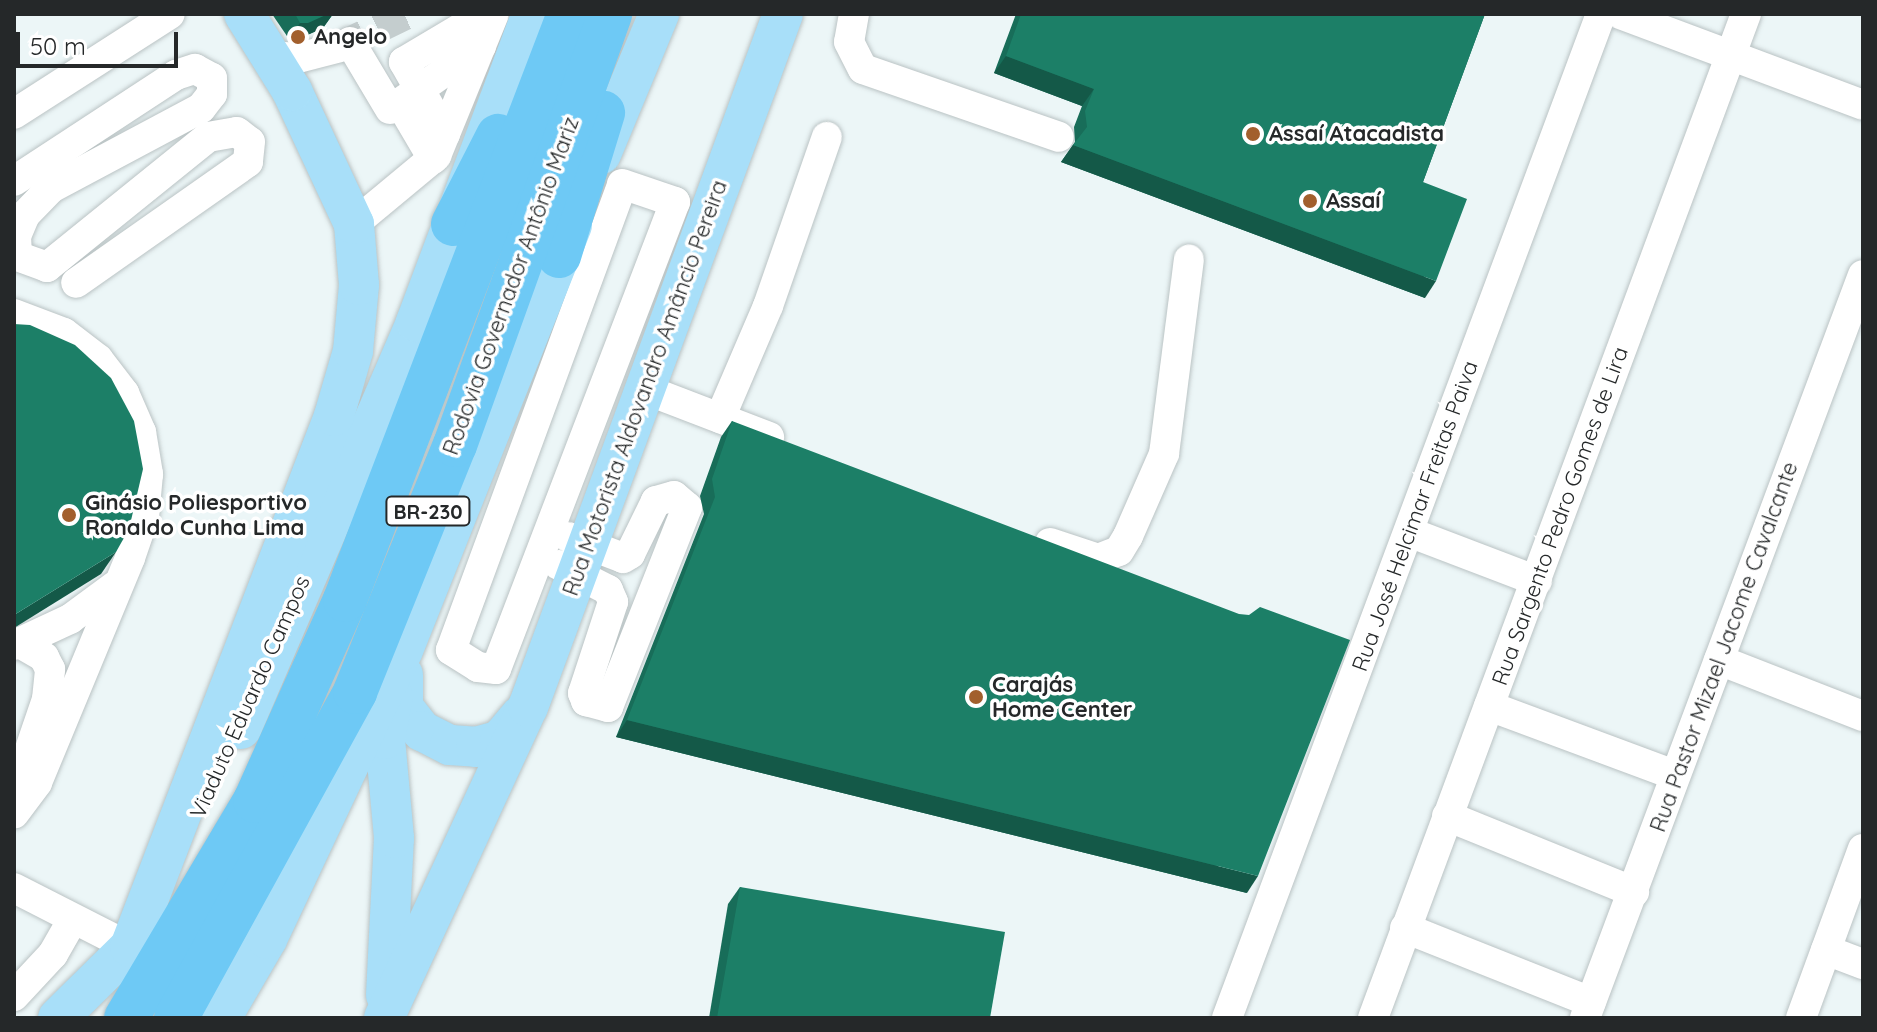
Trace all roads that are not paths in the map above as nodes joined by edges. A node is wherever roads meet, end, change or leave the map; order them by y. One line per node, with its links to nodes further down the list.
1 (170, 14): 21 (street)
2 (244, 14): 17 (main road)
3 (485, 14): 19 (street)
4 (494, 14): 16 (street)
5 (532, 14): 27 (main road, Viaduto Eduardo Campos)
6 (554, 14): 27 (highway)
7 (569, 14): 61 (highway, Rodovia Governador Antônio Mariz / BR-230)
8 (610, 14): 65 (highway, Rodovia Governador Antônio Mariz / BR-230)
9 (634, 14): 28 (highway)
10 (659, 14): 28 (main road)
11 (783, 14): 33 (main road, Rua Motorista Aldovandro Amâncio Pereira)
12 (854, 14): 23 (street)
13 (1601, 14): 37 (street, Rua José Helcimar Freitas Paiva)
14 (1620, 14): 18 (street)
15 (1746, 14): 18 (street, Rua Sargento Pedro Gomes de Lira)
16 (481, 46): 19 (street); 24 (street)
17 (270, 56): 19 (street); 26 (main road)
18 (1729, 56): 20 (street); 42 (street, Rua Sargento Pedro Gomes de Lira)
19 (403, 100): 24 (street); 24 (street)
20 (1863, 105)
21 (14, 114)
22 (827, 137): 34 (street)
23 (1059, 137)
24 (432, 155): 26 (street)
25 (14, 181): 31 (street)
26 (354, 224): 61 (main road)
27 (453, 224): 61 (main road, Viaduto Eduardo Campos / BR-230)
28 (559, 256): 45 (main road, BR-230)
29 (1189, 260): 40 (street)
30 (1863, 275): 46 (street, Rua Pastor Mizael Jacome Cavalcante)
31 (76, 283)
32 (14, 314): 43 (street)
33 (644, 389): 34 (street); 39 (main road, Rua Motorista Aldovandro Amâncio Pereira)
34 (720, 418): 35 (street)
35 (793, 446)
36 (1015, 530): 40 (street)
37 (1409, 532): 42 (street); 71 (street, Rua José Helcimar Freitas Paiva)
38 (543, 543): 38 (street); 39 (street)
39 (582, 558): 39 (street); 48 (main road, Rua Motorista Aldovandro Amâncio Pereira)
40 (1098, 559): 41 (street)
41 (1140, 579)
42 (1537, 581): 47 (street, Rua Sargento Pedro Gomes de Lira)
43 (120, 582): 44 (street); 53 (street)
44 (17, 644): 52 (street)
45 (403, 650): 48 (main road); 62 (main road); 65 (main road)
46 (1719, 660): 49 (street); 51 (street, Rua Pastor Mizael Jacome Cavalcante)
47 (1489, 706): 51 (street); 54 (street, Rua Sargento Pedro Gomes de Lira)
48 (528, 707): 50 (main road, Rua Motorista Aldovandro Amâncio Pereira)
49 (1863, 716)
50 (502, 761): 62 (main road, Rua Motorista Aldovandro Amâncio Pereira); 67 (main road, Rua Motorista Aldovandro Amâncio Pereira)
51 (1675, 775): 57 (street, Rua Pastor Mizael Jacome Cavalcante)
52 (14, 800)
53 (14, 813)
54 (1447, 816): 57 (street); 59 (street, Rua Sargento Pedro Gomes de Lira)
55 (1863, 849): 60 (street)
56 (14, 888): 58 (street)
57 (1634, 892): 66 (street, Rua Pastor Mizael Jacome Cavalcante)
58 (73, 919): 61 (street); 64 (street)
59 (1405, 928): 66 (street); 72 (street, Rua Sargento Pedro Gomes de Lira)
60 (1826, 950): 63 (street); 73 (street)
61 (144, 958): 68 (main road); 69 (main road, Viaduto Eduardo Campos); 70 (highway, Viaduto Eduardo Campos / BR-230)
62 (387, 963): 67 (main road)
63 (1863, 964)
64 (14, 996)
65 (206, 1007)
66 (1588, 1010)
67 (377, 1017)
68 (58, 1018)
69 (84, 1018)
70 (126, 1018)
71 (1227, 1018)
72 (1373, 1018)
73 (1801, 1018)

